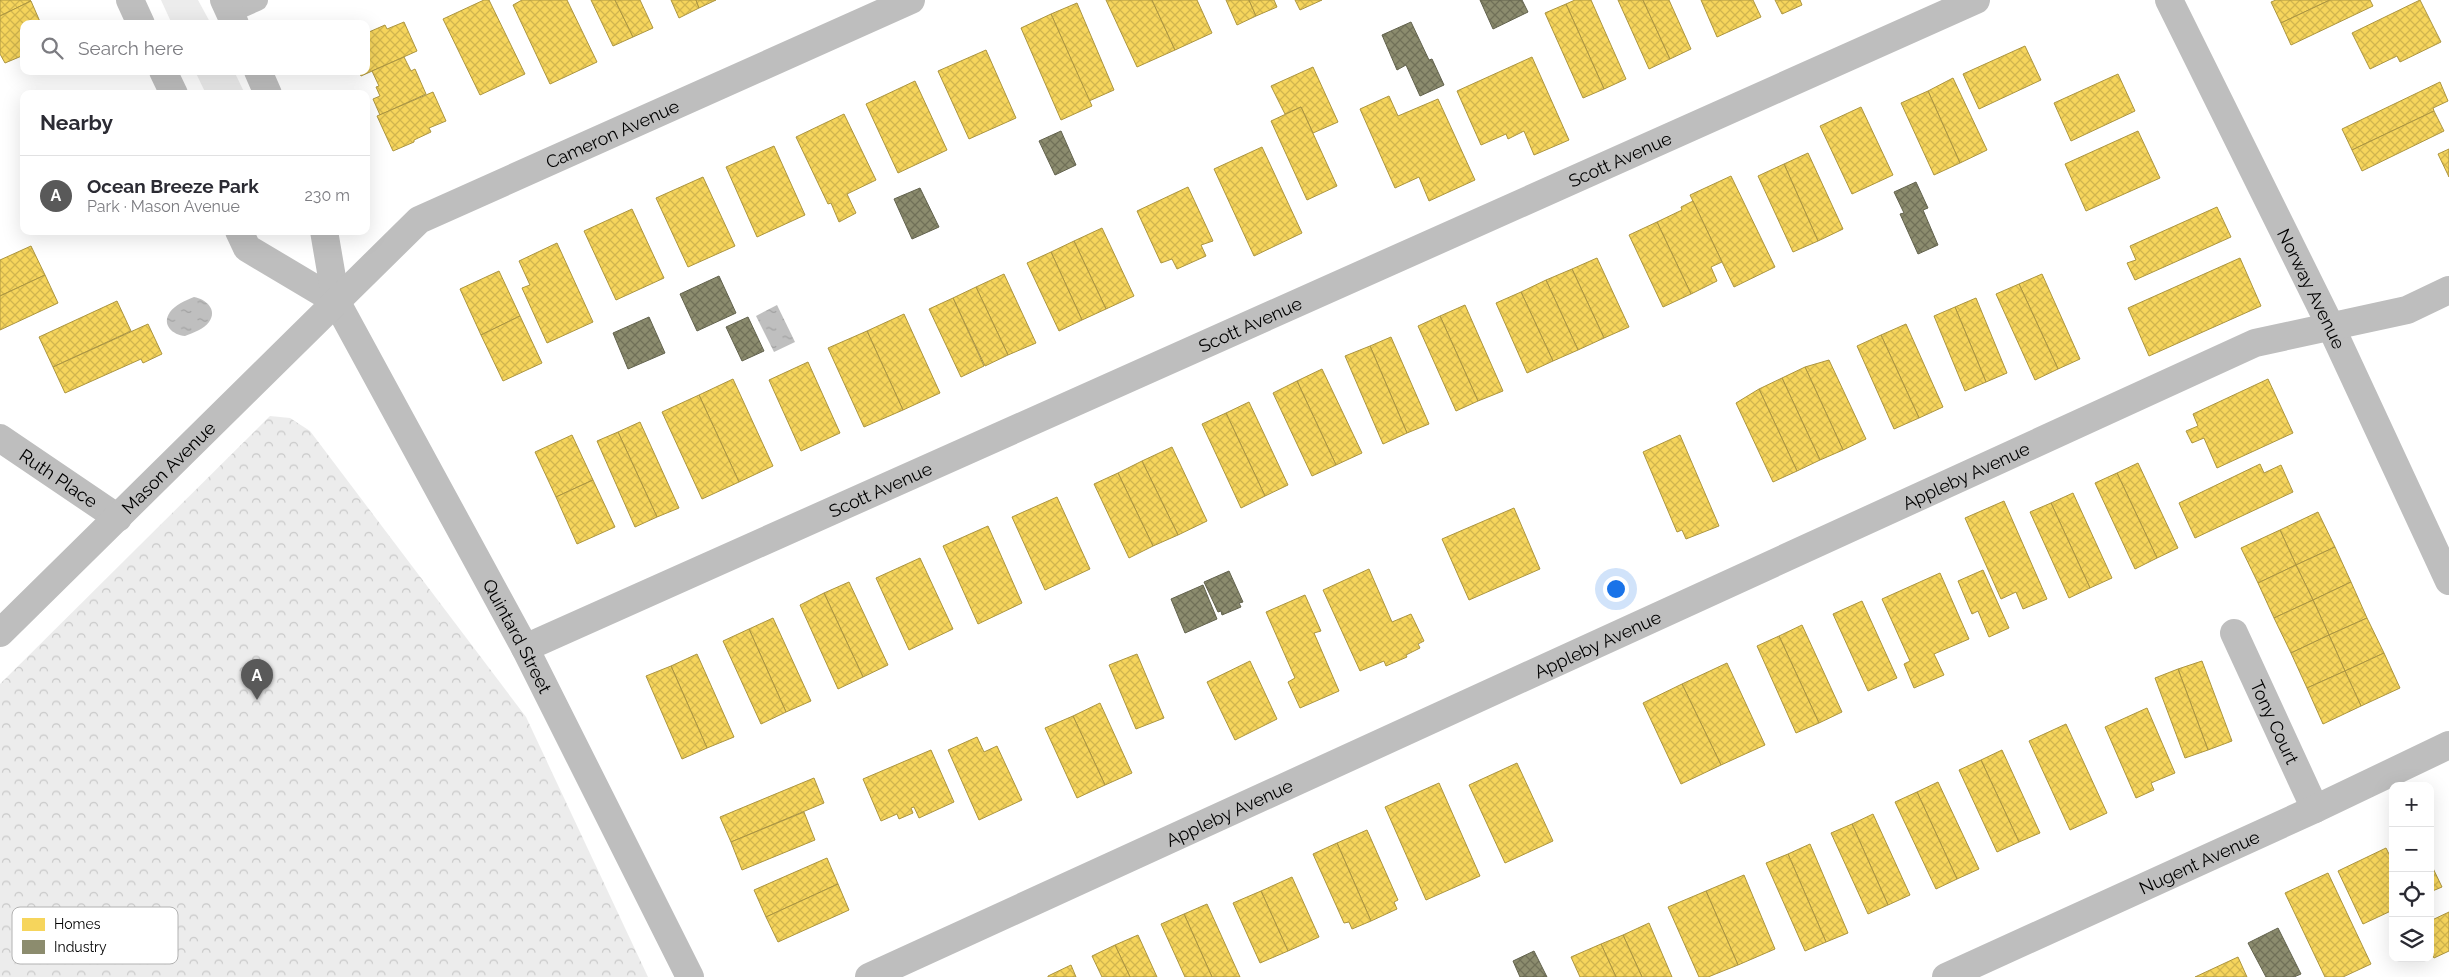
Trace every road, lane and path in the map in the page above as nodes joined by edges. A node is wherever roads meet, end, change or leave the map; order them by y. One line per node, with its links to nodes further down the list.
1 (130, 0): 7 (street)
2 (257, 0): 6 (lane)
3 (911, 0): 15 (street, Cameron Avenue)
4 (1976, 0): 22 (street, Scott Avenue)
5 (2169, 0): 16 (street, Norway Avenue)
6 (229, 12)
7 (139, 20)
8 (165, 75): 10 (street)
9 (260, 75): 11 (street)
10 (172, 90)
11 (266, 90)
12 (241, 235): 15 (street)
13 (325, 235): 15 (street, Quintard Street)
14 (2449, 290): 16 (street, Appleby Avenue)
15 (336, 301): 18 (street, Mason Avenue); 22 (street, Quintard Street)
16 (2330, 327): 19 (street, Norway Avenue); 26 (street, Appleby Avenue)
17 (0, 438): 18 (street, Ruth Place)
18 (118, 518): 20 (street, Mason Avenue)
19 (2449, 581)
20 (0, 633)
21 (2234, 633): 24 (street, Tony Court)
22 (525, 648): 25 (street, Quintard Street)
23 (2449, 745): 24 (street, Nugent Avenue)
24 (2315, 809): 27 (street, Nugent Avenue)
25 (690, 977)
26 (869, 977)
27 (1946, 977)

